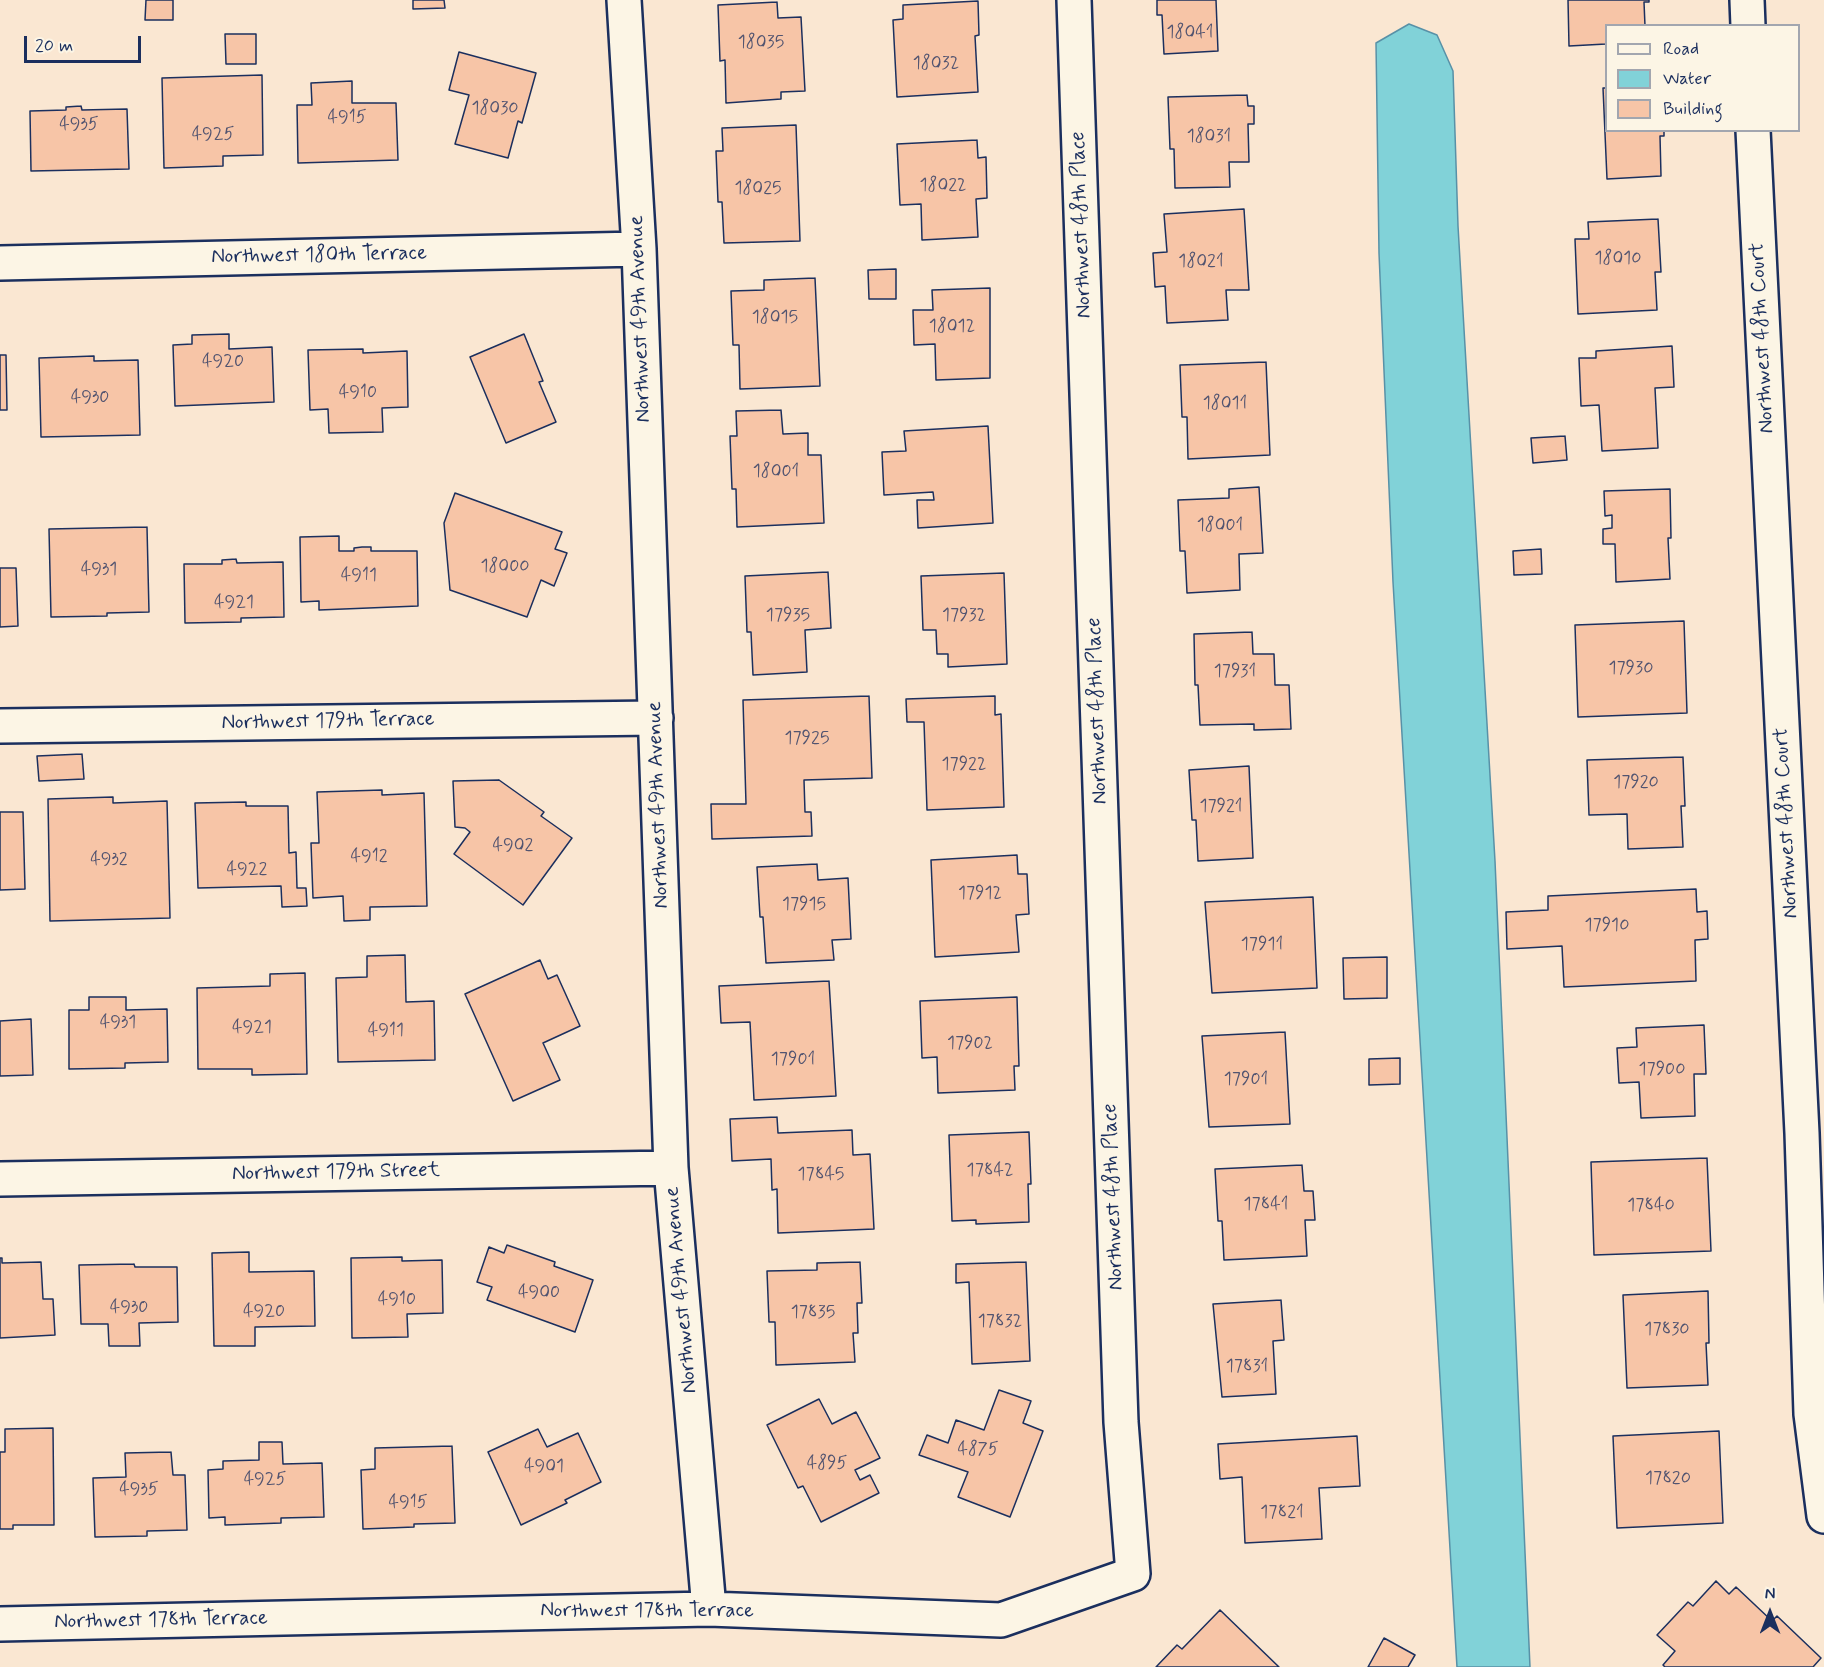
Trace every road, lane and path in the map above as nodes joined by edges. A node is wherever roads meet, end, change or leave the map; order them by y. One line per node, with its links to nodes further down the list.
1 (624, 0): 6 (street, Northwest 49th Avenue)
2 (1074, 0): 13 (street, Northwest 48th Place)
3 (1747, 0): 4 (street)
4 (1748, 24)
5 (1754, 132): 10 (street, Northwest 48th Court)
6 (639, 249): 7 (street, Northwest 180th Terrace); 8 (street, Northwest 49th Avenue)
7 (0, 263)
8 (656, 718): 9 (street, Northwest 179th Terrace); 11 (street, Northwest 49th Avenue)
9 (0, 726)
10 (1813, 1133): 14 (street, Northwest 48th Court)
11 (671, 1168): 12 (street, Northwest 179th Street); 15 (street, Northwest 49th Avenue)
12 (0, 1179)
13 (1121, 1422): 15 (street, Northwest 178th Terrace)
14 (1824, 1516)
15 (709, 1609): 16 (street, Northwest 178th Terrace)
16 (0, 1624)

